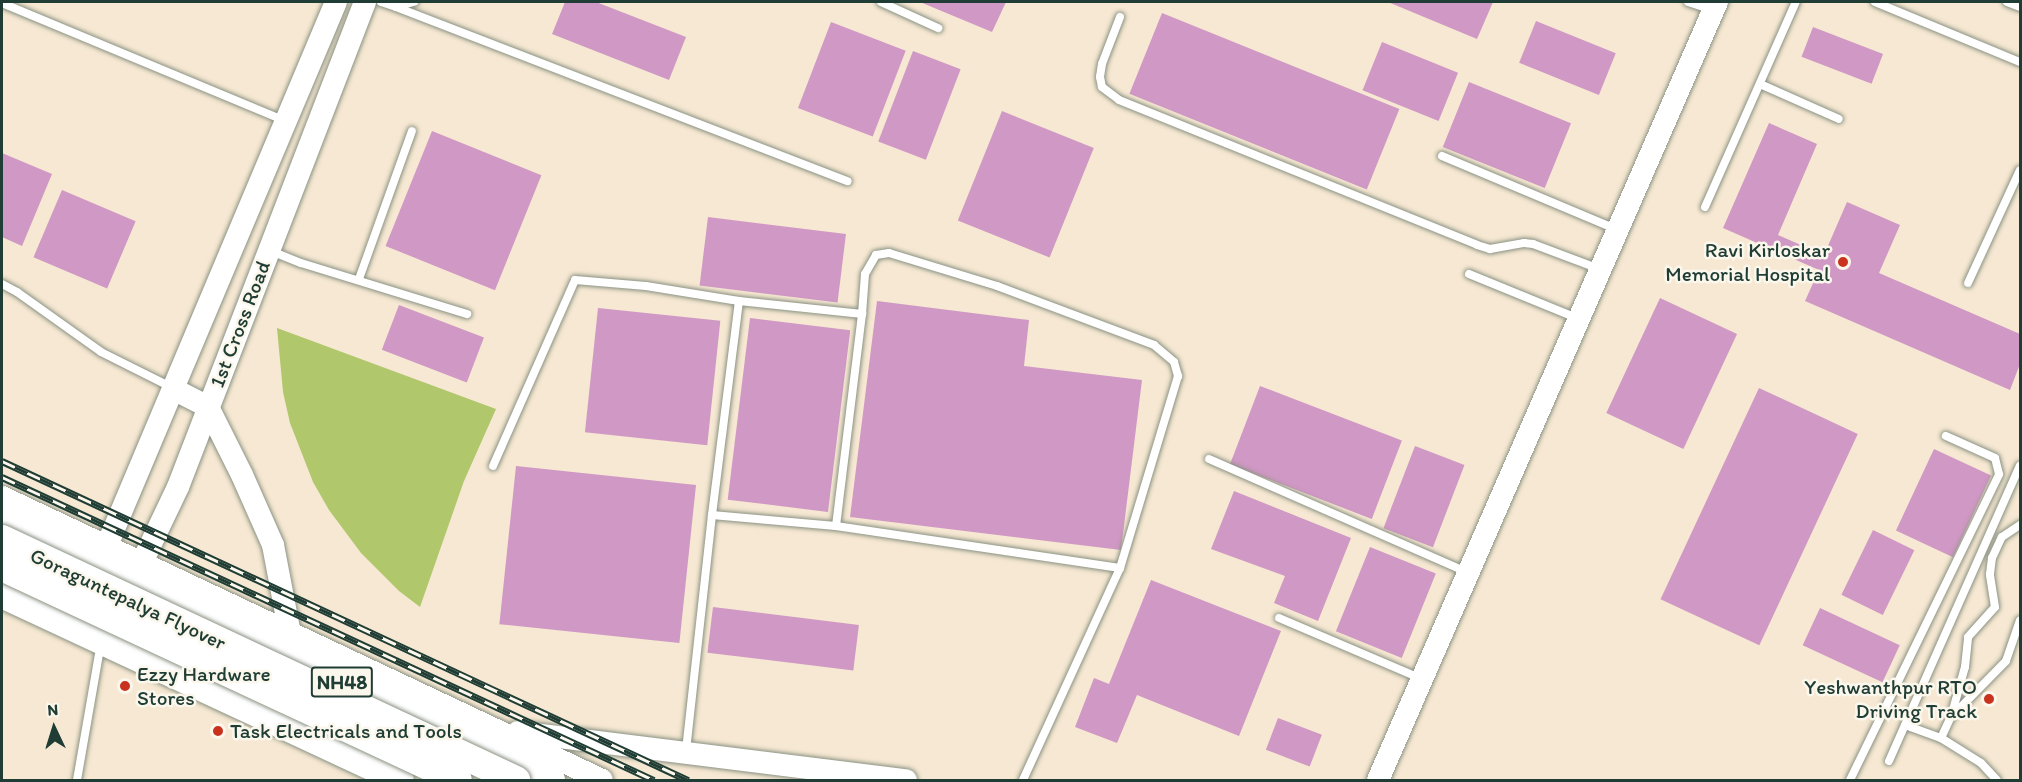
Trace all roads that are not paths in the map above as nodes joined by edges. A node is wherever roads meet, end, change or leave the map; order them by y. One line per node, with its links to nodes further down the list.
1 (336, 2): 19 (street, 1st Cross Road)
2 (365, 2): 26 (street, 1st Cross Road)
3 (381, 2): 12 (lane)
4 (414, 2): 12 (lane)
5 (881, 2): 15 (lane)
6 (1688, 2): 11 (lane)
7 (1796, 2): 17 (lane)
8 (1875, 2): 16 (lane)
9 (2007, 2): 13 (lane)
10 (2, 3): 19 (lane)
11 (1715, 6): 25 (street)
12 (396, 7): 23 (lane)
13 (2020, 7)
14 (1119, 17): 27 (lane)
15 (938, 28)
16 (2020, 62)
17 (1760, 84): 18 (lane); 24 (lane)
18 (1839, 119)
19 (287, 122): 36 (street, 1st Cross Road)
20 (411, 131): 29 (lane)
21 (1442, 156): 25 (lane)
22 (2020, 170): 30 (lane)
23 (848, 181)
24 (1705, 207)
25 (1618, 230): 27 (street)
26 (269, 250): 29 (lane); 37 (street, 1st Cross Road)
27 (1600, 269): 35 (street)
28 (1469, 274): 35 (lane)
29 (359, 279): 33 (lane)
30 (1968, 283)
31 (2, 284): 36 (lane)
32 (739, 302): 34 (lane); 40 (lane); 43 (lane)
33 (467, 314)
34 (862, 314): 46 (lane); 50 (lane)
35 (1579, 319): 51 (street)
36 (175, 390): 37 (street); 48 (street, 1st Cross Road)
37 (208, 406): 52 (street, 1st Cross Road); 58 (street)
38 (1946, 436): 77 (lane)
39 (1209, 459): 51 (lane)
40 (493, 466)
41 (2020, 466): 62 (lane)
42 (2, 497): 48 (street)
43 (712, 514): 46 (lane); 65 (lane)
44 (2, 521): 48 (highway, NH48)
45 (2020, 525): 61 (lane)
46 (836, 526): 50 (lane)
47 (2, 539): 71 (highway, Goraguntepalya Flyover, bridge)
48 (104, 557): 52 (highway, NH48); 57 (street, 1st Cross Road)
49 (2, 567): 70 (highway, Goraguntepalya Flyover, bridge)
50 (1120, 567): 75 (lane)
51 (1468, 572): 60 (street)
52 (138, 574): 58 (street); 59 (street, 1st Cross Road); 72 (highway, NH48)
53 (2, 594): 57 (highway)
54 (2, 607): 59 (street)
55 (1279, 618): 60 (lane)
56 (2020, 620): 61 (lane)
57 (70, 626): 59 (highway)
58 (290, 634): 63 (street)
59 (100, 647): 67 (lane); 68 (street); 69 (highway)
60 (1422, 679): 76 (street)
61 (1951, 717): 64 (lane)
62 (1905, 725): 64 (lane); 66 (lane)
63 (498, 730): 65 (street); 73 (street)
64 (1941, 738): 78 (lane)
65 (686, 753): 74 (street)
66 (1889, 761)
67 (77, 780)
68 (371, 780)
69 (400, 780)
70 (458, 780)
71 (516, 780)
72 (551, 780)
73 (602, 780)
74 (906, 780)
75 (1023, 780)
76 (1378, 780)
77 (1850, 780)
78 (1997, 780)

